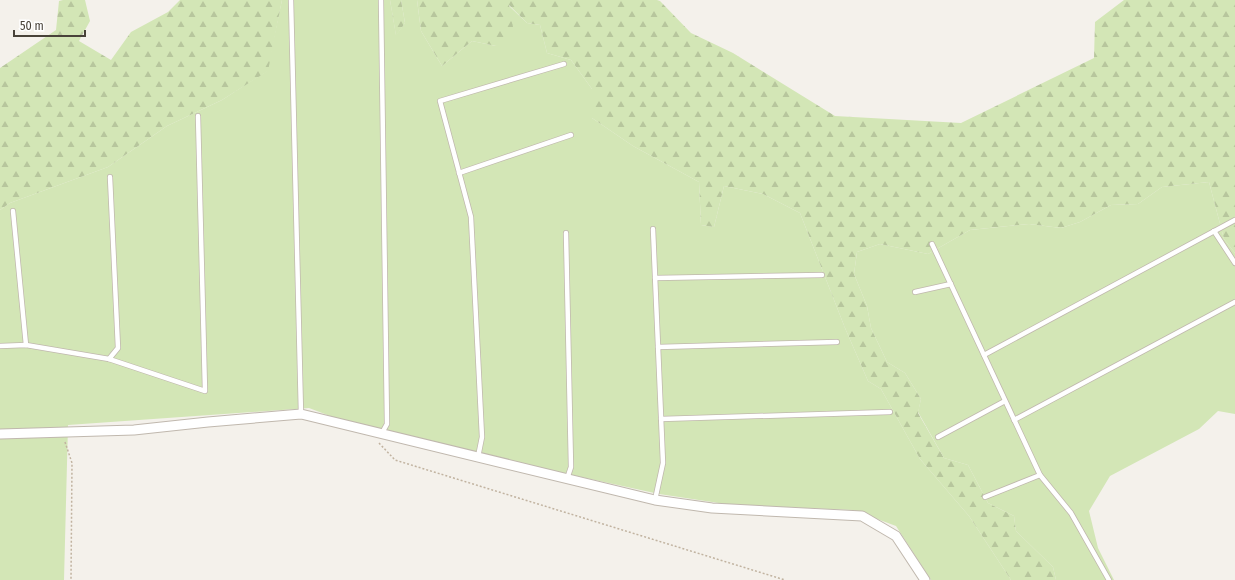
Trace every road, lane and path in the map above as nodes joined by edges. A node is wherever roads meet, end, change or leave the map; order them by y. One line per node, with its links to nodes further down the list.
1 (291, 0): 28 (lane)
2 (381, 0): 33 (lane)
3 (564, 64): 6 (lane)
4 (198, 116): 25 (lane)
5 (571, 135): 6 (lane)
6 (459, 173): 36 (lane)
7 (110, 176): 25 (lane)
8 (13, 211): 21 (lane)
9 (1235, 220): 11 (lane)
10 (652, 229): 16 (lane)
11 (1214, 231): 14 (lane); 24 (lane)
12 (566, 233): 38 (lane)
13 (932, 244): 17 (lane)
14 (1235, 262)
15 (822, 275): 16 (lane)
16 (655, 278): 23 (lane)
17 (951, 284): 18 (lane); 24 (lane)
18 (915, 292)
19 (1235, 302): 30 (lane)
20 (837, 342): 23 (lane)
21 (26, 345): 22 (lane); 25 (lane)
22 (0, 346)
23 (658, 347): 29 (lane)
24 (984, 355): 26 (lane)
25 (109, 358)
26 (1005, 401): 30 (lane); 35 (lane)
27 (890, 412): 29 (lane)
28 (301, 414): 31 (street); 32 (street)
29 (662, 419): 40 (lane)
30 (1014, 420): 37 (lane)
31 (367, 430): 33 (street); 42 (path)
32 (61, 432): 34 (street); 41 (path)
33 (382, 433): 36 (street)
34 (0, 434)
35 (938, 437)
36 (478, 457): 38 (street)
37 (1040, 475): 39 (lane); 44 (lane)
38 (567, 480): 40 (street)
39 (985, 497)
40 (655, 500): 43 (street)
41 (72, 580)
42 (785, 580)
43 (925, 580)
44 (1109, 580)

